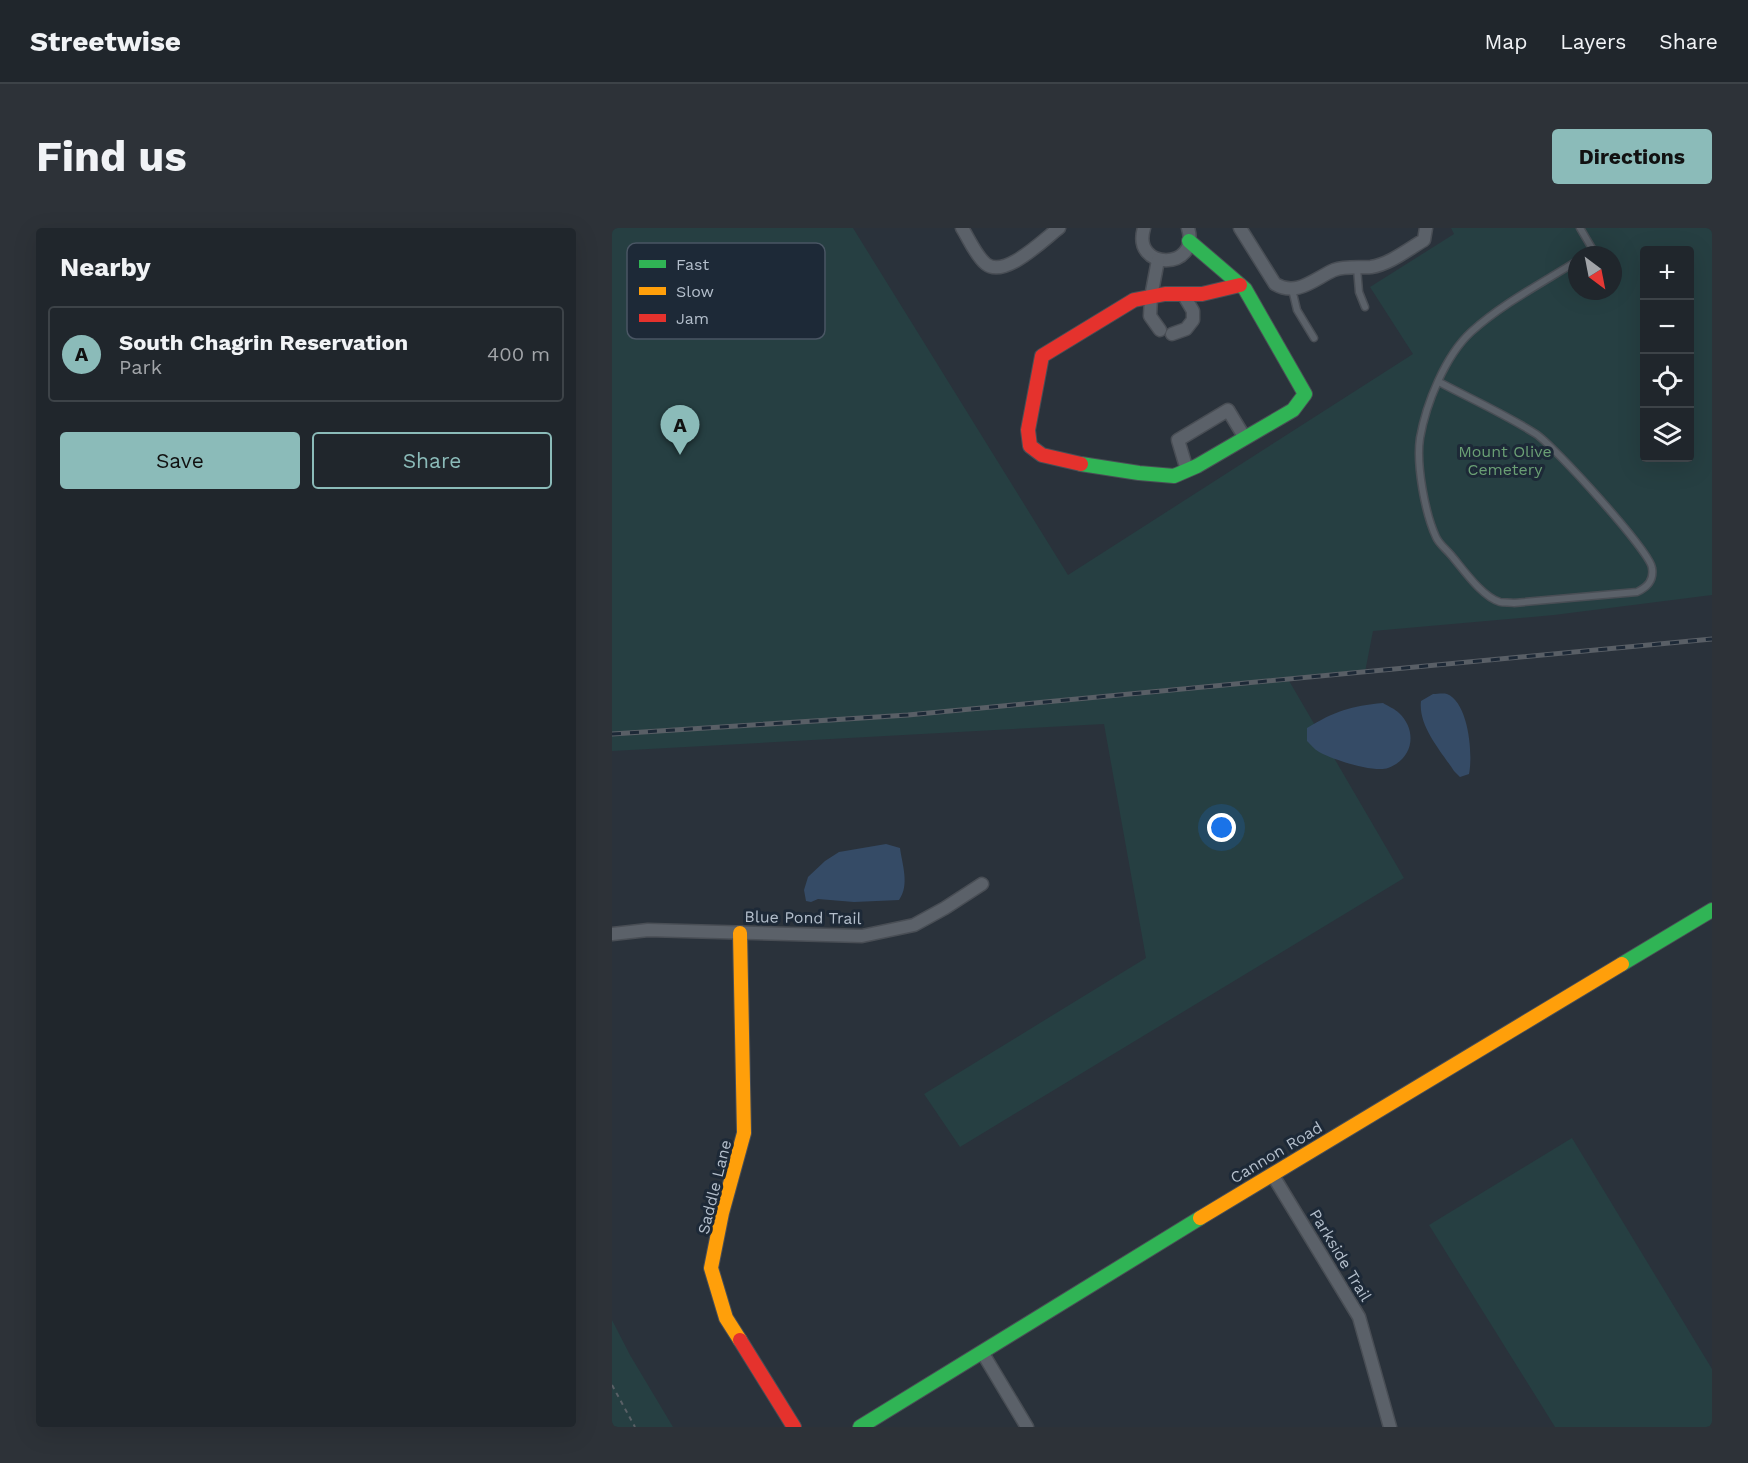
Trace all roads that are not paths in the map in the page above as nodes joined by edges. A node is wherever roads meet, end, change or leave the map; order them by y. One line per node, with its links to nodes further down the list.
1 (962, 228): 2 (street)
2 (1058, 228)
3 (1144, 228): 9 (street)
4 (1240, 228): 13 (street)
5 (1426, 228): 10 (street)
6 (1580, 228): 8 (lane)
7 (1190, 232): 9 (street); 12 (street)
8 (1591, 246)
9 (1158, 260): 15 (street)
10 (1358, 267): 13 (street); 16 (lane)
11 (1568, 267): 18 (lane)
12 (1240, 285): 14 (street); 19 (street)
13 (1292, 289): 17 (lane)
14 (1183, 294): 15 (street); 15 (street)
15 (1151, 297): 20 (street)
16 (1365, 307)
17 (1314, 338)
18 (1439, 382): 18 (lane)
19 (1245, 438): 20 (street); 20 (street)
20 (1186, 470)
21 (982, 884): 23 (street, Blue Pond Trail)
22 (1712, 910): 25 (street, Cannon Road)
23 (740, 933): 24 (street, Blue Pond Trail); 27 (street, Saddle Lane)
24 (612, 934)
25 (1272, 1174): 26 (street, Cannon Road); 30 (street, Parkside Trail)
26 (982, 1352): 28 (street, Cannon Road); 29 (street)
27 (794, 1427)
28 (860, 1427)
29 (1027, 1427)
30 (1390, 1427)

